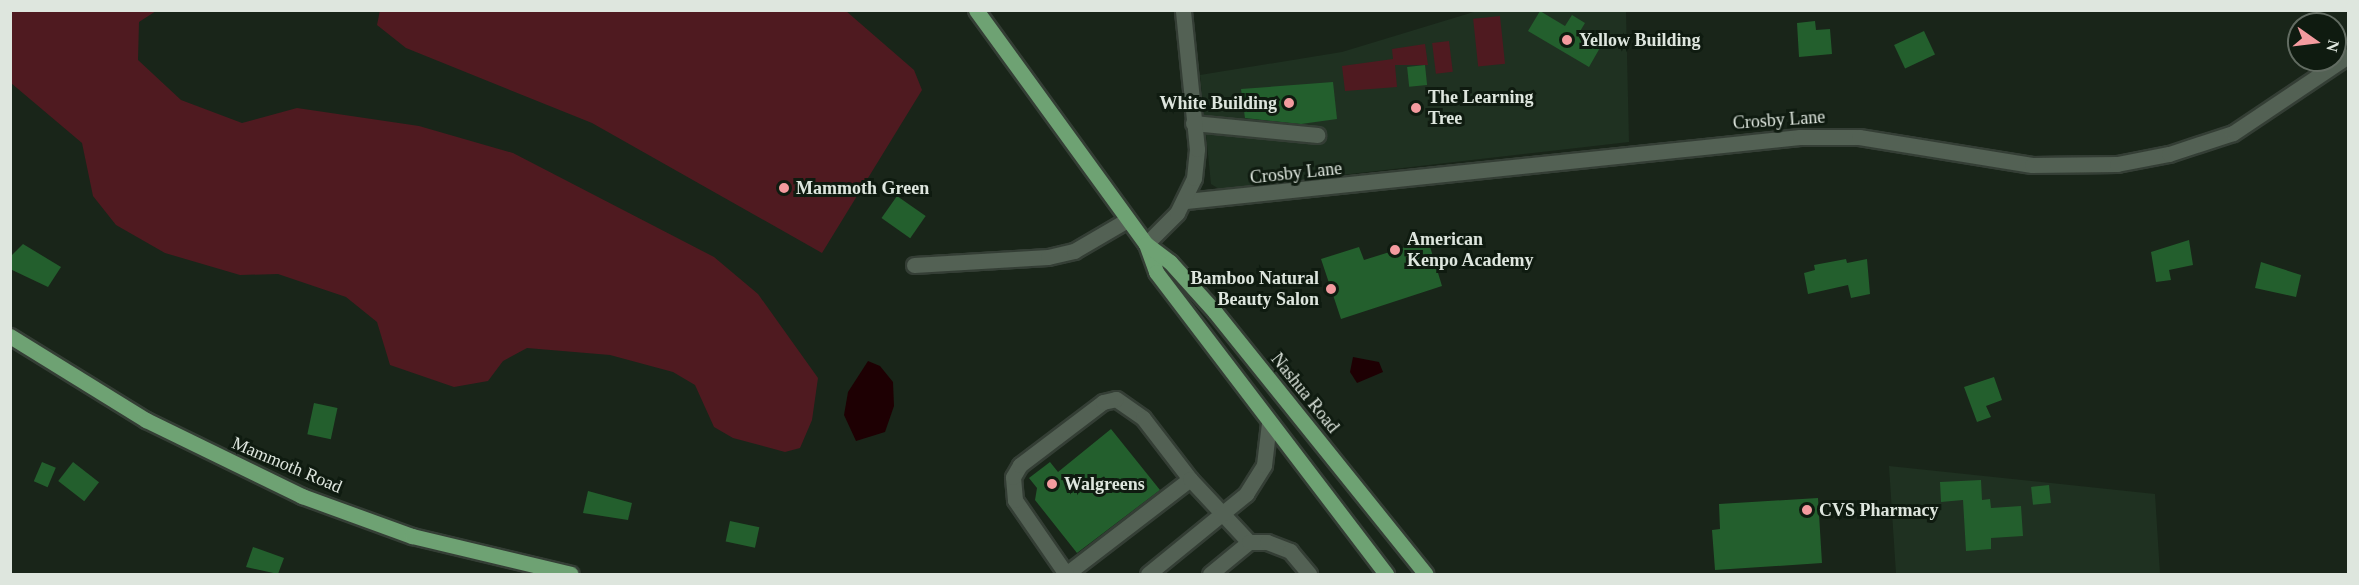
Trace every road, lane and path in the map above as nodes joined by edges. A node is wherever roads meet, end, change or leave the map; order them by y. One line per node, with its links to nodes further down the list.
1 (976, 10): 7 (main road, Nashua Road)
2 (1183, 10): 4 (street)
3 (2349, 56): 6 (street, Crosby Lane)
4 (1193, 123): 5 (street); 6 (street)
5 (1317, 135)
6 (1186, 201): 8 (street)
7 (1127, 219): 8 (main road, Nashua Road); 9 (street)
8 (1146, 244): 11 (main road, Nashua Road); 21 (main road, Nashua Road)
9 (914, 266)
10 (10, 336): 15 (main road, Mammoth Road)
11 (1269, 423): 13 (street); 20 (main road, Nashua Road)
12 (1191, 479): 13 (street); 16 (street); 16 (street)
13 (1224, 516): 14 (street); 17 (street)
14 (1248, 542): 18 (street); 19 (street)
15 (571, 574)
16 (1066, 574)
17 (1148, 574)
18 (1210, 574)
19 (1309, 574)
20 (1386, 574)
21 (1426, 574)

